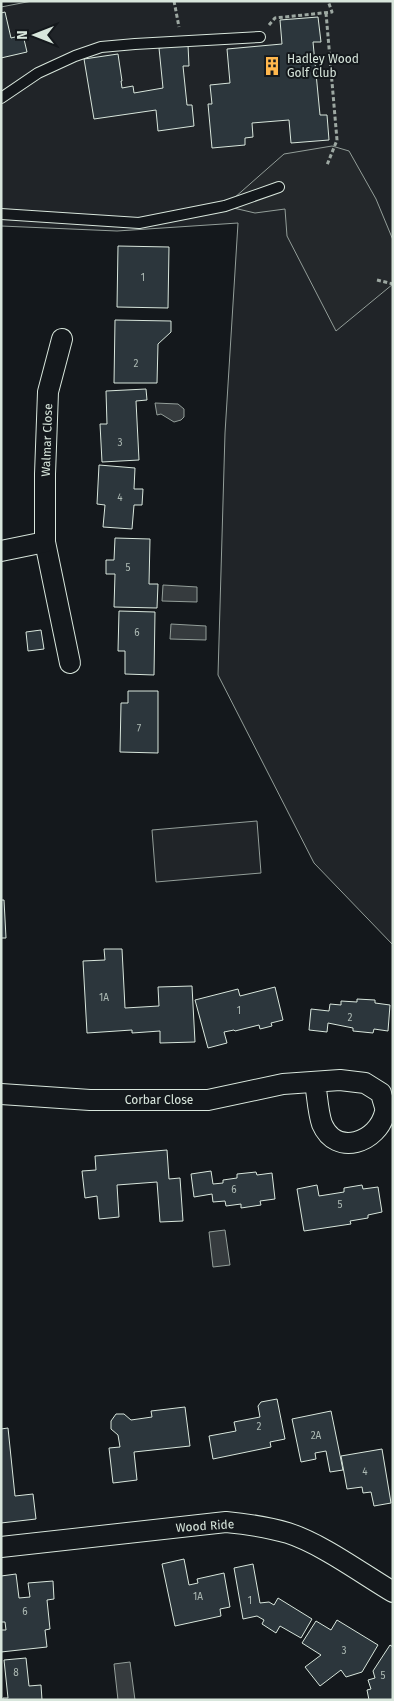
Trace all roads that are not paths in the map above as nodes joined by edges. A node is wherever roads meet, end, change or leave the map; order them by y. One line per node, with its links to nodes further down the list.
1 (260, 37): 2 (lane)
2 (1, 98)
3 (279, 187): 4 (lane)
4 (1, 214)
5 (62, 339): 6 (street, Walmar Close)
6 (45, 542): 7 (street); 8 (street, Walmar Close)
7 (1, 551)
8 (70, 664)
9 (315, 1082): 10 (street, Corbar Close)
10 (1, 1094)
11 (1, 1547): 12 (street, Wood Ride)
12 (393, 1592)

